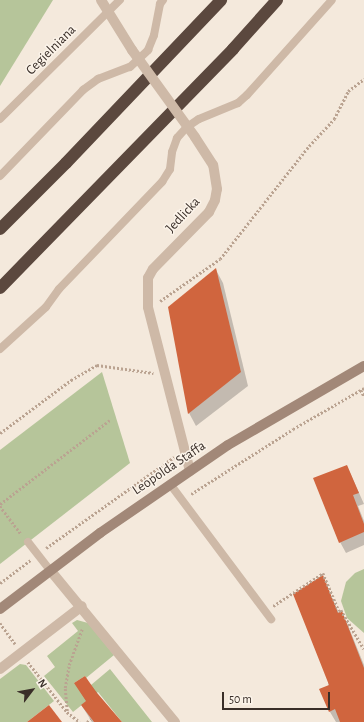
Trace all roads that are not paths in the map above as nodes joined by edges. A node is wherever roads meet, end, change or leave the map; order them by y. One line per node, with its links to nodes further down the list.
1 (101, 0): 7 (street, Jedlicka)
2 (120, 0): 7 (lane, Cegielniana)
3 (163, 0): 9 (lane)
4 (221, 0): 10 (highway)
5 (277, 0): 11 (highway)
6 (332, 0): 12 (lane)
7 (108, 12): 8 (lane, Cegielniana); 14 (street, Jedlicka, bridge)
8 (0, 119)
9 (0, 176)
10 (0, 229)
11 (0, 288)
12 (0, 349)
13 (364, 366): 14 (street, Leopolda Staffa)
14 (190, 471): 15 (street, Leopolda Staffa)
15 (170, 484): 17 (street, Leopolda Staffa); 20 (lane)
16 (28, 542): 17 (lane)
17 (50, 570): 18 (street, Leopolda Staffa); 19 (street)
18 (0, 609)
19 (85, 610): 21 (street); 22 (street)
20 (271, 619)
21 (0, 669)
22 (175, 722)

